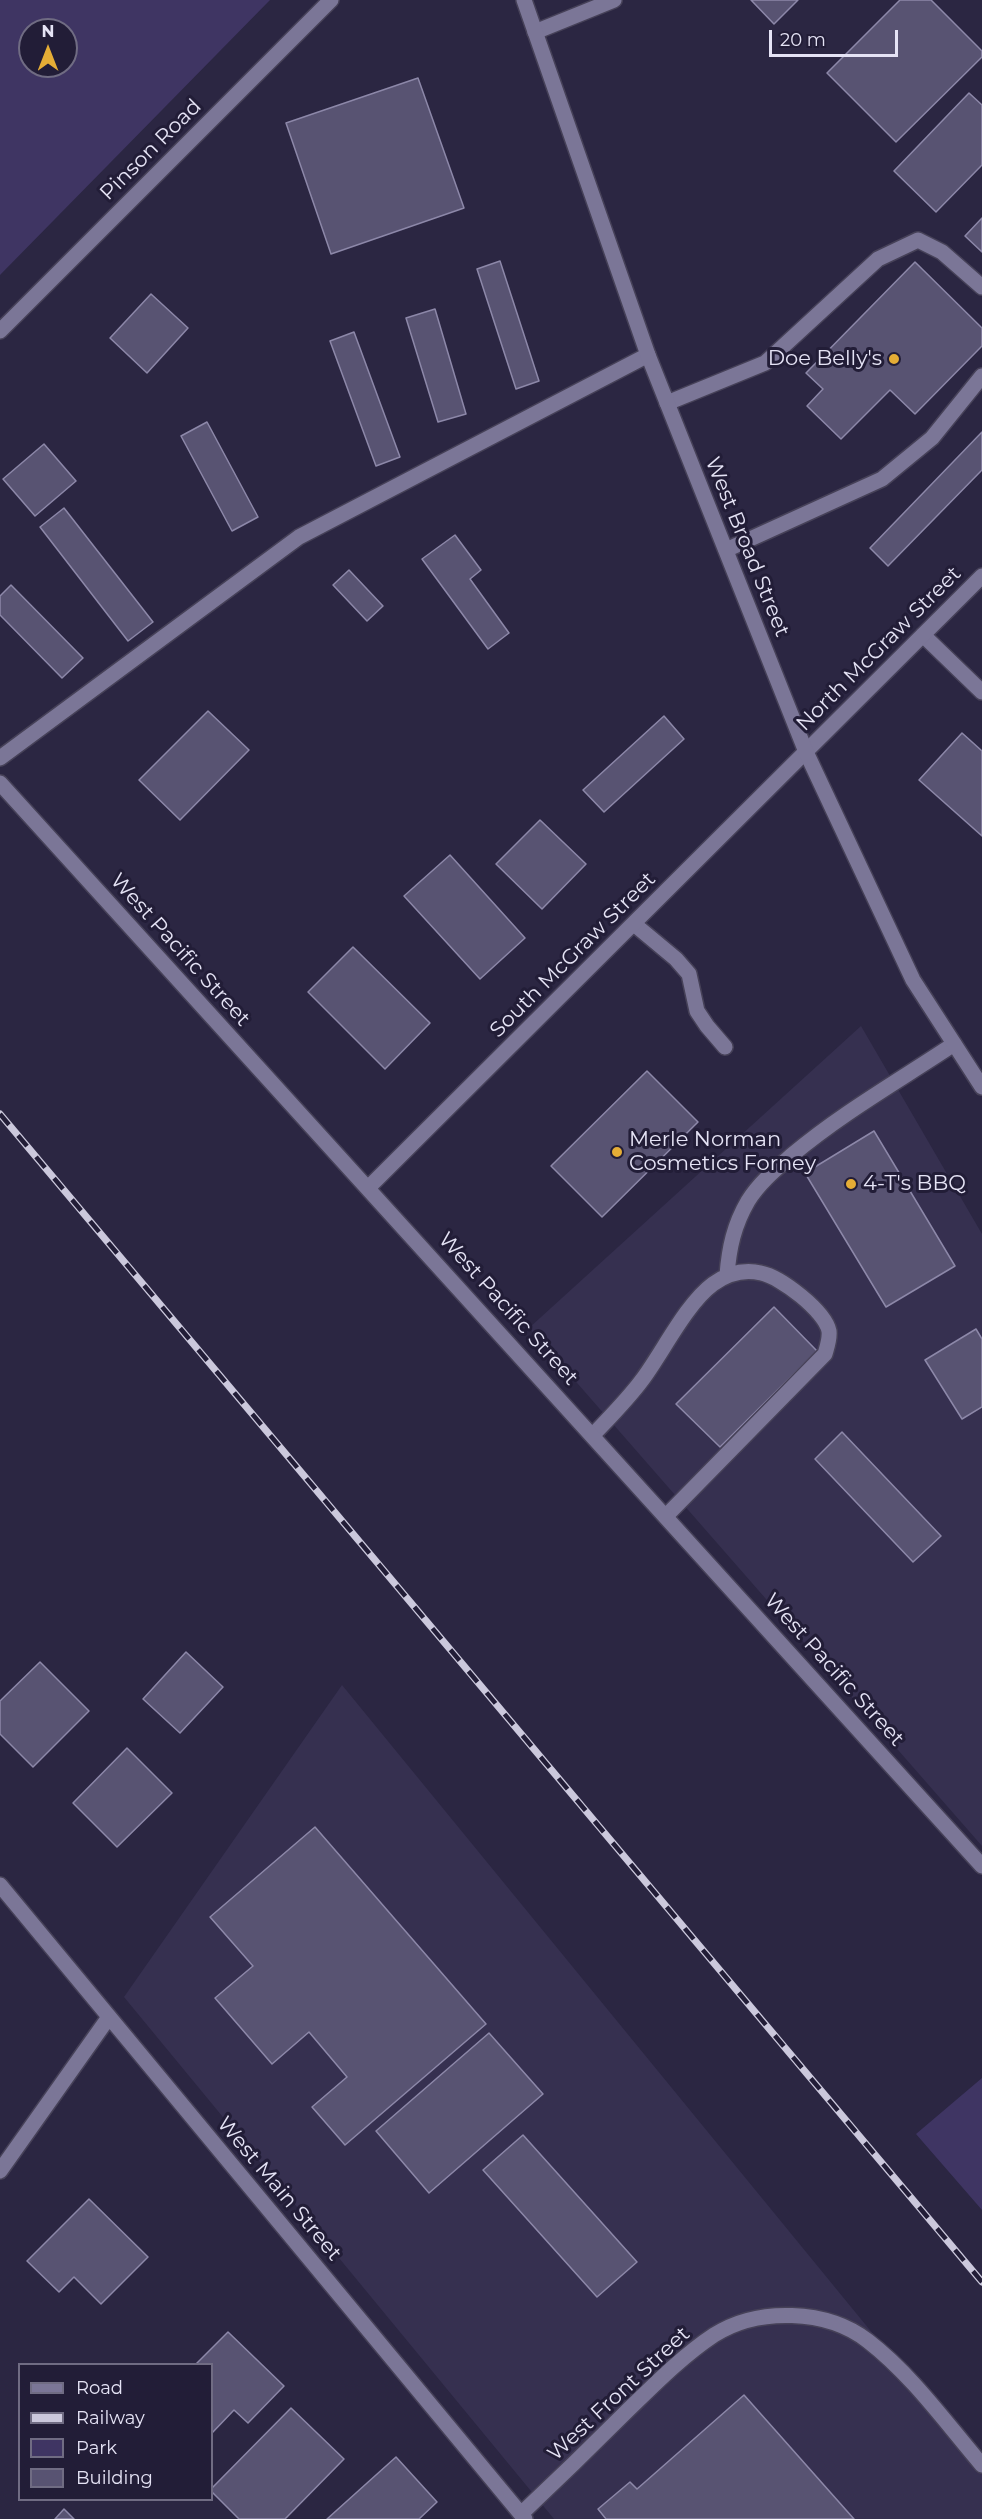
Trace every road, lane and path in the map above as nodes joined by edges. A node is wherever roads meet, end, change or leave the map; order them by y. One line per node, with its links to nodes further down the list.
1 (331, 0): 6 (street, Pinson Road)
2 (524, 0): 4 (street, West Broad Street)
3 (614, 0): 4 (street)
4 (535, 32): 7 (street, West Broad Street)
5 (982, 287): 9 (street)
6 (0, 331)
7 (648, 355): 9 (street, West Broad Street); 15 (street)
8 (982, 376): 10 (street)
9 (667, 403): 10 (street, West Broad Street)
10 (726, 550): 14 (street, West Broad Street)
11 (982, 576): 12 (street, North McGraw Street)
12 (923, 635): 13 (street); 14 (street, North McGraw Street)
13 (982, 692)
14 (806, 752): 17 (street, South McGraw Street); 18 (street, West Broad Street)
15 (0, 758)
16 (0, 783): 21 (street, West Pacific Street)
17 (634, 924): 19 (street); 21 (street, South McGraw Street)
18 (954, 1044): 20 (street, West Broad Street); 22 (street)
19 (725, 1047)
20 (982, 1087)
21 (368, 1188): 23 (street, West Pacific Street)
22 (727, 1275): 23 (street); 24 (street)
23 (593, 1435): 24 (street, West Pacific Street)
24 (666, 1516): 25 (street, West Pacific Street)
25 (982, 1866)
26 (0, 1885): 27 (street, West Main Street)
27 (109, 2017): 28 (street); 30 (street, West Main Street)
28 (0, 2171)
29 (982, 2465): 30 (street, West Front Street)
30 (521, 2517)

